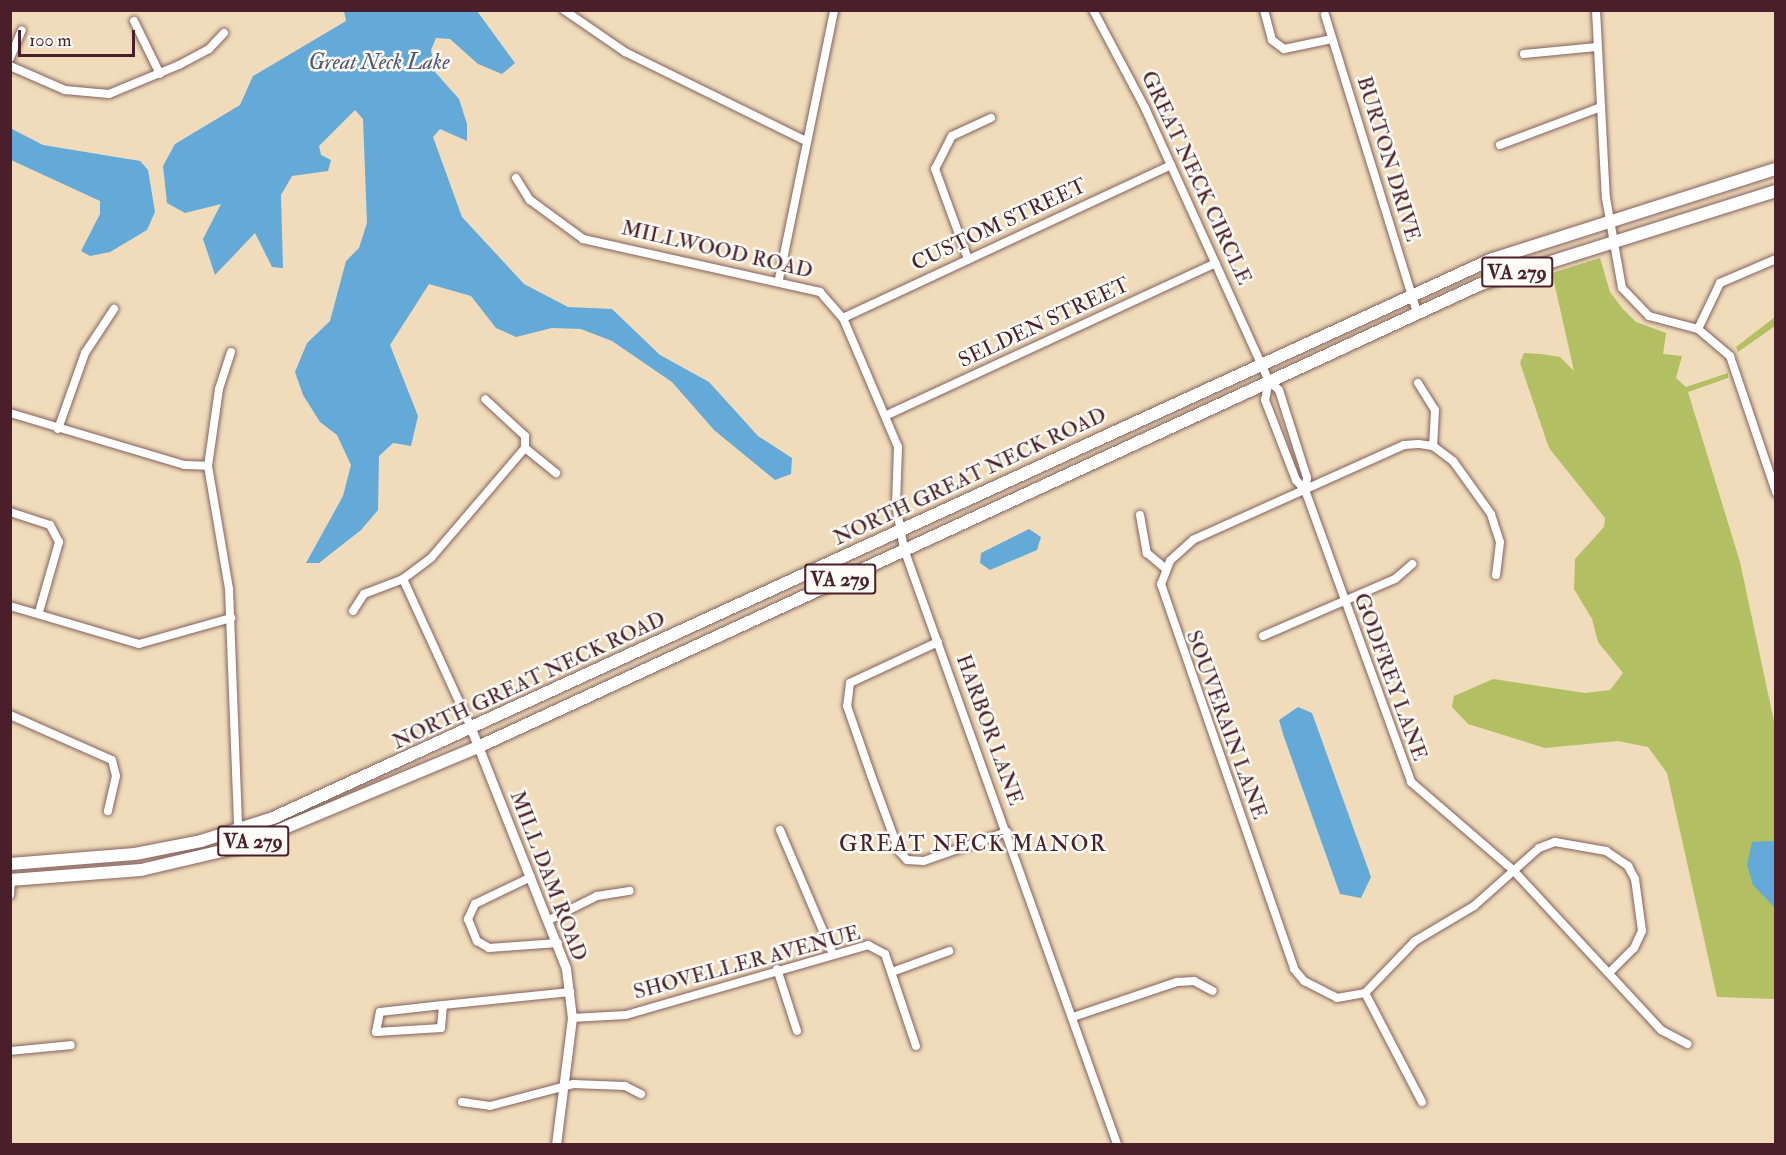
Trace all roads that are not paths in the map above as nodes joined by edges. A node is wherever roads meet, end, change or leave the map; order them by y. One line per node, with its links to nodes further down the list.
1 (564, 10): 18 (street)
2 (834, 10): 18 (street)
3 (1093, 10): 20 (street, GREAT NECK CIRCLE)
4 (1264, 10): 10 (street)
5 (1596, 10): 11 (street)
6 (1325, 15): 10 (street, BURTON DRIVE)
7 (134, 21): 15 (street)
8 (22, 30): 13 (street)
9 (224, 33): 15 (street)
10 (1332, 39): 30 (street, BURTON DRIVE)
11 (1598, 47): 12 (street); 16 (street)
12 (1524, 54)
13 (10, 58)
14 (10, 66): 15 (street)
15 (160, 74)
16 (1600, 106): 19 (street); 24 (street)
17 (991, 118): 26 (street)
18 (806, 141): 29 (street)
19 (1500, 145)
20 (1171, 165): 26 (street, CUSTOM STREET); 28 (street, GREAT NECK CIRCLE)
21 (1776, 169): 24 (main road, NORTH GREAT NECK ROAD / VA 279)
22 (516, 178): 29 (street, MILLWOOD ROAD)
23 (1776, 191): 25 (main road, NORTH GREAT NECK ROAD / VA 279)
24 (1608, 224): 25 (street); 30 (main road, NORTH GREAT NECK ROAD / VA 279)
25 (1610, 242): 32 (main road, NORTH GREAT NECK ROAD / VA 279); 34 (street)
26 (968, 259): 33 (street, CUSTOM STREET)
27 (1776, 259): 34 (street)
28 (1216, 263): 36 (street, GREAT NECK CIRCLE); 41 (street, SELDEN STREET)
29 (779, 279): 33 (street, MILLWOOD ROAD)
30 (1411, 295): 32 (street, BURTON DRIVE); 36 (main road, NORTH GREAT NECK ROAD / VA 279)
31 (114, 309): 42 (street)
32 (1417, 313): 37 (main road, NORTH GREAT NECK ROAD / VA 279)
33 (843, 318): 41 (street, MILLWOOD ROAD)
34 (1698, 329): 48 (street)
35 (231, 352): 45 (street)
36 (1261, 364): 37 (street, GODFREY LANE); 51 (main road, NORTH GREAT NECK ROAD / VA 279)
37 (1269, 381): 47 (street, GODFREY LANE); 47 (street, GODFREY LANE); 52 (main road, NORTH GREAT NECK ROAD / VA 279)
38 (1418, 383): 43 (street)
39 (485, 399): 44 (street)
40 (10, 413): 42 (street)
41 (887, 415): 51 (street, MILLWOOD ROAD)
42 (58, 429): 45 (street)
43 (1433, 446): 47 (street); 55 (street)
44 (525, 448): 46 (street); 56 (street)
45 (208, 466): 61 (street)
46 (556, 473)
47 (1305, 490): 54 (street); 57 (street, GODFREY LANE)
48 (1776, 492)
49 (10, 512): 60 (street)
50 (1140, 515): 54 (street)
51 (901, 531): 52 (street, HARBOR LANE); 65 (main road, NORTH GREAT NECK ROAD / VA 279)
52 (904, 549): 63 (street, HARBOR LANE); 66 (main road, NORTH GREAT NECK ROAD / VA 279)
53 (1412, 564): 57 (street)
54 (1166, 569): 87 (street, SOUVERAIN LANE)
55 (1496, 575)
56 (403, 579): 59 (street); 65 (street)
57 (1342, 602): 62 (street); 73 (street, GODFREY LANE)
58 (10, 606): 60 (street)
59 (353, 611)
60 (39, 612): 61 (street)
61 (231, 618): 69 (street)
62 (1263, 636)
63 (938, 642): 70 (street, HARBOR LANE); 70 (street)
64 (10, 715): 67 (street)
65 (472, 731): 66 (street, MILL DAM ROAD); 69 (main road, NORTH GREAT NECK ROAD / VA 279)
66 (478, 747): 71 (main road, NORTH GREAT NECK ROAD / VA 279); 74 (street, MILL DAM ROAD)
67 (108, 811)
68 (780, 830): 81 (street)
69 (235, 831): 71 (street); 72 (main road, NORTH GREAT NECK ROAD / VA 279)
70 (1007, 832): 89 (street, HARBOR LANE)
71 (239, 847): 75 (main road, NORTH GREAT NECK ROAD / VA 279)
72 (10, 864)
73 (1514, 870): 84 (street, GODFREY LANE); 84 (street); 87 (street)
74 (531, 877): 78 (street, MILL DAM ROAD); 79 (street)
75 (11, 880): 77 (street)
76 (630, 891): 78 (street)
77 (10, 895)
78 (549, 920): 79 (street, MILL DAM ROAD)
79 (558, 943): 86 (street, MILL DAM ROAD)
80 (949, 951): 83 (street)
81 (833, 954): 82 (street, SHOVELLER AVENUE); 83 (street, SHOVELLER AVENUE)
82 (777, 969): 90 (street, SHOVELLER AVENUE); 91 (street)
83 (892, 972): 94 (street, SHOVELLER AVENUE)
84 (1609, 972): 92 (street, GODFREY LANE)
85 (1213, 991): 89 (street)
86 (570, 992): 88 (street); 90 (street, MILL DAM ROAD)
87 (1365, 993): 99 (street)
88 (443, 1005): 88 (street)
89 (1073, 1017): 101 (street, HARBOR LANE)
90 (572, 1018): 96 (street, MILL DAM ROAD)
91 (797, 1031)
92 (1687, 1044)
93 (71, 1045): 95 (street)
94 (916, 1046)
95 (10, 1052)
96 (566, 1088): 97 (street); 98 (street); 100 (street, MILL DAM ROAD)
97 (641, 1094)
98 (462, 1102)
99 (1422, 1102)
100 (556, 1144)
101 (1117, 1144)

